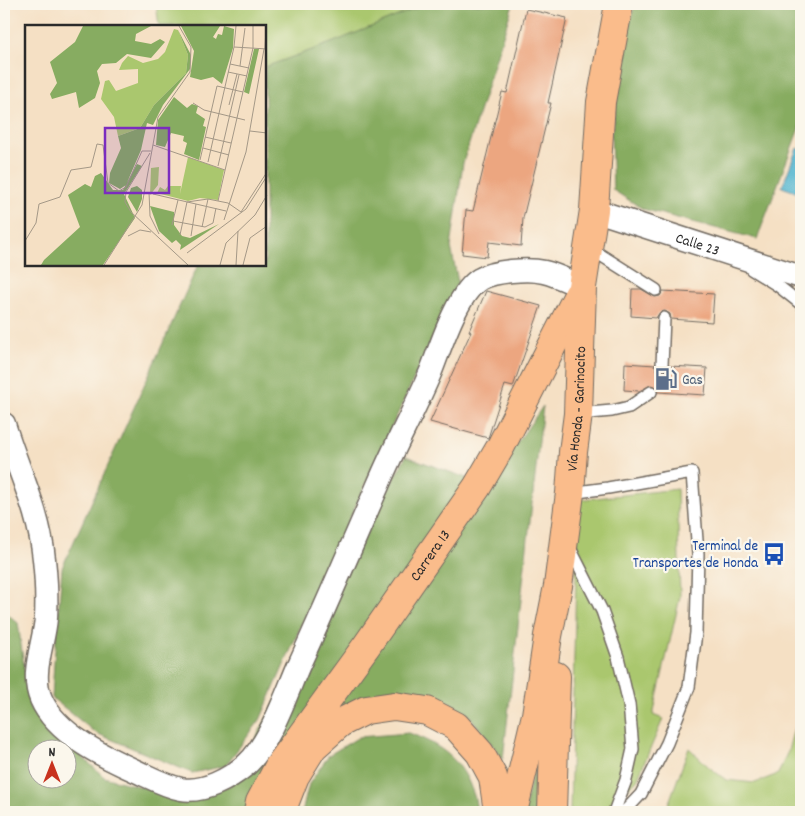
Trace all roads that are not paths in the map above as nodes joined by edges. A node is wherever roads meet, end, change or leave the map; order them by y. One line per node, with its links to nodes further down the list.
1 (619, 4): 2 (highway, Vía Honda - Garinocito)
2 (594, 210): 3 (highway, Vía Honda - Garinocito); 4 (street, Calle 23)
3 (588, 247): 6 (highway, Vía Honda - Garinocito); 7 (lane)
4 (724, 252): 5 (street, Calle 23); 8 (lane)
5 (801, 277)
6 (582, 287): 12 (highway, Vía Honda - Garinocito); 13 (street); 17 (highway, Carrera 13)
7 (656, 290)
8 (801, 304)
9 (664, 318): 10 (lane)
10 (662, 365)
11 (651, 392): 12 (lane)
12 (578, 414): 14 (highway, Vía Honda - Garinocito)
13 (4, 424)
14 (570, 493): 15 (highway, Vía Honda - Garinocito); 23 (lane)
15 (564, 536): 16 (highway, Vía Honda - Garinocito); 22 (lane)
16 (558, 586): 20 (highway, Vía Honda - Garinocito); 21 (highway)
17 (258, 812)
18 (281, 812): 19 (highway)
19 (498, 812)
20 (513, 812)
21 (552, 812)
22 (614, 812)
23 (624, 812)

